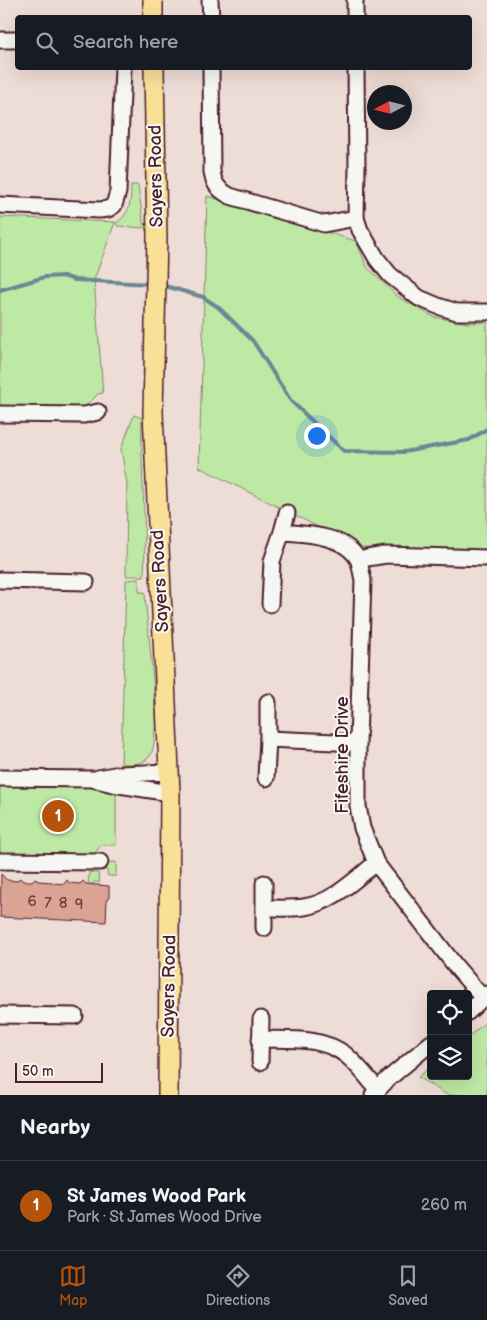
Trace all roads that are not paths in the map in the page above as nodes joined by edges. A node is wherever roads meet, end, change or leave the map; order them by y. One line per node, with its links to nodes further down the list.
1 (153, 0): 4 (main road)
2 (210, 0): 5 (street)
3 (355, 0): 6 (street)
4 (154, 15)
5 (211, 15)
6 (356, 15)
7 (0, 40): 8 (street)
8 (15, 40)
9 (122, 70): 13 (street)
10 (154, 70): 28 (main road, Sayers Road)
11 (211, 70): 14 (street)
12 (356, 70): 14 (street)
13 (0, 205)
14 (356, 218): 15 (street)
15 (487, 312)
16 (98, 412): 17 (street)
17 (0, 414)
18 (287, 513): 19 (street)
19 (282, 532): 21 (street); 24 (street)
20 (487, 558): 21 (street)
21 (359, 561): 27 (street, Fifeshire Drive)
22 (0, 580): 23 (street)
23 (86, 582)
24 (270, 604)
25 (268, 702): 26 (street)
26 (268, 739): 27 (street); 30 (street)
27 (358, 744): 35 (street, Fifeshire Drive)
28 (170, 772): 31 (street); 32 (main road, Sayers Road)
29 (0, 778): 31 (street)
30 (266, 778)
31 (92, 779): 32 (street)
32 (170, 793): 48 (main road, Sayers Road)
33 (0, 861): 34 (street)
34 (100, 862)
35 (376, 863): 37 (street); 39 (street, Fifeshire Drive)
36 (264, 883): 37 (street)
37 (264, 908): 38 (street)
38 (264, 928)
39 (485, 996): 40 (street)
40 (472, 1008)
41 (0, 1015): 42 (street)
42 (75, 1016)
43 (261, 1019): 44 (street)
44 (260, 1039): 46 (street); 47 (street)
45 (427, 1046): 47 (street)
46 (260, 1062)
47 (375, 1092)
48 (167, 1095)

